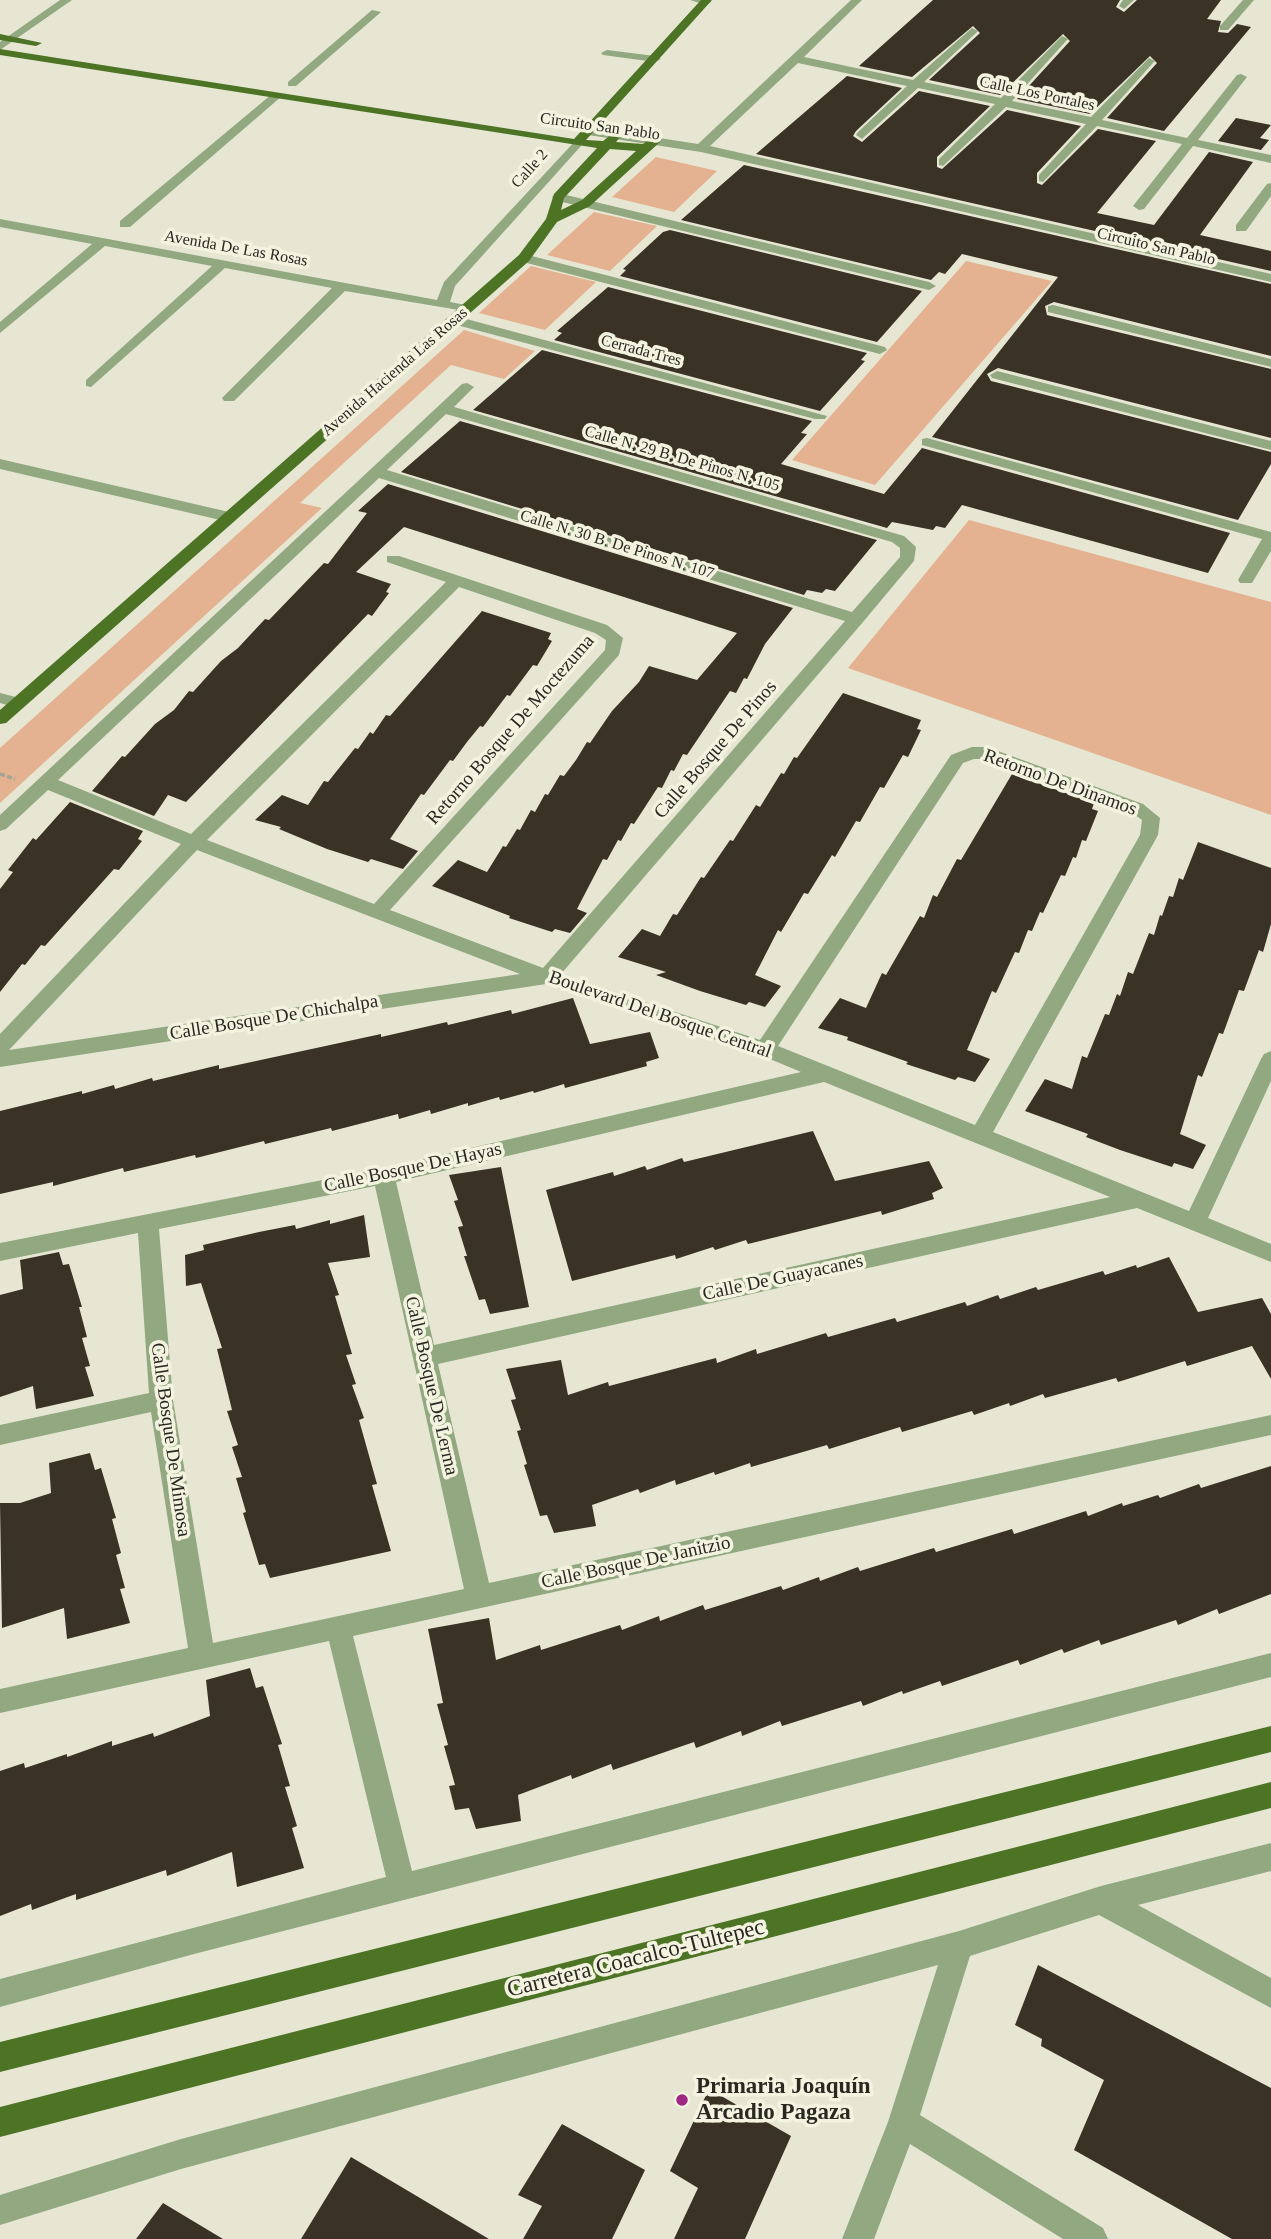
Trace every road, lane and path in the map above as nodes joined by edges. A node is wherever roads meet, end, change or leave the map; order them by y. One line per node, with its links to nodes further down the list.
1 (67, 0): 8 (street)
2 (858, 0): 14 (street)
3 (1249, 0): 6 (street)
4 (703, 1): 13 (main road, Calle 2)
5 (376, 12): 18 (street)
6 (1224, 28)
7 (972, 31): 19 (street)
8 (6, 38): 10 (main road); 11 (street)
9 (1062, 39): 22 (street)
10 (52, 45)
11 (0, 49): 21 (main road, Circuito San Pablo)
12 (607, 53): 13 (street)
13 (654, 59): 27 (main road, Calle 2)
14 (797, 60): 19 (street, Calle Los Portales); 35 (street)
15 (1149, 61): 26 (street)
16 (1241, 77): 31 (street)
17 (278, 81): 18 (main road)
18 (292, 84): 20 (main road)
19 (916, 84): 22 (street, Calle Los Portales); 29 (street)
20 (305, 86)
21 (276, 96): 32 (main road, Circuito San Pablo); 45 (street)
22 (1003, 103): 26 (street, Calle Los Portales); 37 (street)
23 (494, 116): 24 (main road)
24 (507, 118)
25 (520, 120): 27 (main road, Circuito San Pablo)
26 (1096, 123): 31 (street, Calle Los Portales); 38 (street)
27 (588, 131): 28 (street, Circuito San Pablo); 32 (main road, Calle 2)
28 (616, 135): 30 (street, Circuito San Pablo); 33 (main road, Avenida Hacienda Las Rosas)
29 (862, 135)
30 (656, 139): 34 (main road); 35 (street, Circuito San Pablo)
31 (1188, 142): 36 (street, Calle Los Portales); 42 (street)
32 (577, 143): 33 (main road, Circuito San Pablo); 54 (street, Calle 2)
33 (606, 146): 34 (main road, Circuito San Pablo); 40 (main road, Avenida Hacienda Las Rosas)
34 (644, 148): 41 (main road); 53 (street, Circuito San Pablo)
35 (701, 148): 50 (street, Circuito San Pablo)
36 (1271, 159)
37 (943, 162)
38 (1043, 178)
39 (1271, 187): 46 (street)
40 (558, 197): 41 (street); 43 (main road, Avenida Hacienda Las Rosas)
41 (586, 204): 43 (main road); 52 (street)
42 (1139, 206)
43 (552, 219): 48 (main road, Avenida Hacienda Las Rosas)
44 (0, 223): 47 (street, Avenida De Las Rosas)
45 (125, 224)
46 (1241, 228)
47 (102, 242): 49 (street, Avenida De Las Rosas); 57 (street)
48 (524, 258): 56 (main road, Avenida Hacienda Las Rosas); 58 (street)
49 (222, 264): 51 (street, Avenida De Las Rosas); 61 (street)
50 (1271, 278)
51 (342, 286): 54 (street, Avenida De Las Rosas); 63 (street)
52 (929, 286)
53 (1271, 292)
54 (442, 304): 56 (street, Avenida De Las Rosas)
55 (1053, 309): 59 (street)
56 (460, 314): 65 (street, Cerrada Tres); 70 (main road, Avenida Hacienda Las Rosas)
57 (0, 329)
58 (880, 350)
59 (1271, 363)
60 (996, 375): 67 (street)
61 (91, 383)
62 (467, 387): 64 (street)
63 (229, 398)
64 (443, 409): 69 (street); 72 (street, Calle N. 29 B. De Pinos N. 105)
65 (820, 416)
66 (927, 442): 71 (street)
67 (1271, 446)
68 (0, 464): 70 (street)
69 (377, 471): 76 (street, Calle N. 30 B. De Pinos N. 107); 80 (street)
70 (229, 517): 78 (main road, Avenida Hacienda Las Rosas)
71 (1271, 537): 74 (street)
72 (908, 547): 76 (street, Calle Bosque De Pinos)
73 (393, 559): 75 (street, Retorno Bosque De Moctezuma)
74 (1246, 580)
75 (455, 582): 82 (street); 83 (street, Retorno Bosque De Moctezuma)
76 (857, 619): 84 (street, Calle Bosque De Pinos)
77 (0, 698): 78 (street)
78 (18, 703): 79 (main road, Avenida Hacienda Las Rosas)
79 (0, 719)
80 (46, 782): 81 (street); 82 (street, Boulevard Del Bosque Central)
81 (0, 825)
82 (194, 842): 83 (street, Boulevard Del Bosque Central); 85 (street)
83 (377, 912): 84 (street, Boulevard Del Bosque Central)
84 (547, 977): 86 (street, Boulevard Del Bosque Central); 87 (street, Calle Bosque De Chichalpa)
85 (0, 1047)
86 (765, 1049): 89 (street, Boulevard Del Bosque Central); 90 (street, Retorno De Dinamos)
87 (0, 1059)
88 (1271, 1059): 94 (street)
89 (824, 1074): 90 (street, Boulevard Del Bosque Central); 91 (street, Calle Bosque De Hayas)
90 (981, 1134): 92 (street, Boulevard Del Bosque Central)
91 (384, 1176): 93 (street, Calle Bosque De Hayas); 97 (street, Calle Bosque De Lerma)
92 (1140, 1199): 94 (street, Boulevard Del Bosque Central); 97 (street, Calle De Guayacanes)
93 (148, 1223): 95 (street, Calle Bosque De Hayas); 98 (street, Calle Bosque De Mimosa)
94 (1194, 1224): 96 (street, Boulevard Del Bosque Central)
95 (0, 1252)
96 (1271, 1253)
97 (425, 1357): 101 (street, Calle Bosque De Lerma)
98 (161, 1400): 100 (street); 103 (street, Calle Bosque De Mimosa)
99 (1271, 1425): 101 (street, Calle Bosque De Janitzio)
100 (0, 1435)
101 (479, 1597): 102 (street, Calle Bosque De Janitzio)
102 (338, 1627): 103 (street, Calle Bosque De Janitzio); 109 (street)
103 (202, 1657): 105 (street, Calle Bosque De Janitzio)
104 (1271, 1665): 109 (street)
105 (0, 1701)
106 (1271, 1739): 114 (main road)
107 (1271, 1795): 115 (main road, Carretera Coacalco-Tultepec)
108 (1271, 1857): 110 (street)
109 (402, 1887): 112 (street)
110 (1101, 1900): 111 (street); 113 (street)
111 (959, 1945): 116 (street); 117 (street)
112 (0, 1993)
113 (1271, 1994)
114 (0, 2057)
115 (0, 2122)
116 (903, 2122): 118 (street); 119 (street)
117 (0, 2210)
118 (858, 2239)
119 (1092, 2239)

